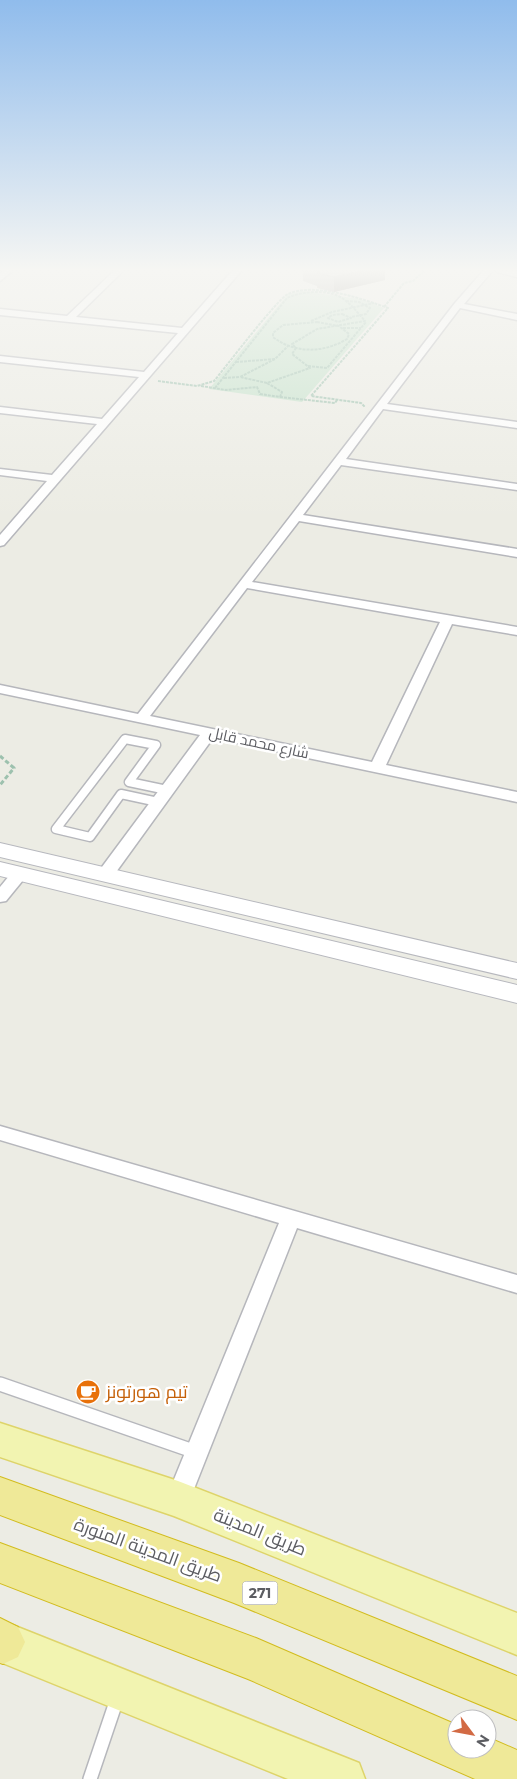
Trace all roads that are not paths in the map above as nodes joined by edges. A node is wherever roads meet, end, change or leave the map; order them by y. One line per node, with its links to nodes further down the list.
1 (169, 353): 4 (street)
2 (421, 353): 5 (street)
3 (0, 359): 4 (street)
4 (151, 378): 7 (street)
5 (381, 406): 8 (street); 9 (street)
6 (0, 410): 7 (street)
7 (105, 422): 11 (street)
8 (516, 423)
9 (338, 461): 12 (street); 13 (street)
10 (0, 472): 11 (street)
11 (55, 479): 14 (street)
12 (517, 487)
13 (296, 517): 15 (street); 16 (street)
14 (1, 538)
15 (517, 553)
16 (244, 584): 17 (street); 20 (street)
17 (448, 619): 18 (street); 22 (street)
18 (517, 631)
19 (0, 689): 20 (street, شارع محمد قابل)
20 (141, 719): 21 (street, شارع محمد قابل)
21 (209, 733): 22 (street, شارع محمد قابل); 25 (street)
22 (377, 768): 26 (street, شارع محمد قابل)
23 (129, 782): 24 (lane); 24 (lane); 25 (lane)
24 (121, 794): 25 (lane)
25 (162, 796): 29 (street)
26 (517, 797)
27 (0, 850): 29 (street)
28 (10, 871): 30 (street); 32 (street)
29 (105, 875): 31 (street)
30 (0, 897)
31 (517, 971)
32 (517, 994)
33 (0, 1133): 34 (street)
34 (291, 1218): 35 (street); 38 (street)
35 (517, 1284)
36 (0, 1384): 38 (lane)
37 (0, 1440): 40 (main road, طريق المدينة)
38 (198, 1453): 40 (street)
39 (0, 1496): 45 (highway, طريق المدينة المنورة / 271)
40 (178, 1499): 42 (main road, طريق المدينة)
41 (0, 1563): 46 (highway)
42 (517, 1634)
43 (1, 1641): 44 (main road)
44 (120, 1689): 49 (lane); 50 (main road)
45 (517, 1698)
46 (447, 1743)
47 (483, 1759): 48 (highway)
48 (517, 1774)
49 (90, 1779)
50 (343, 1779)

